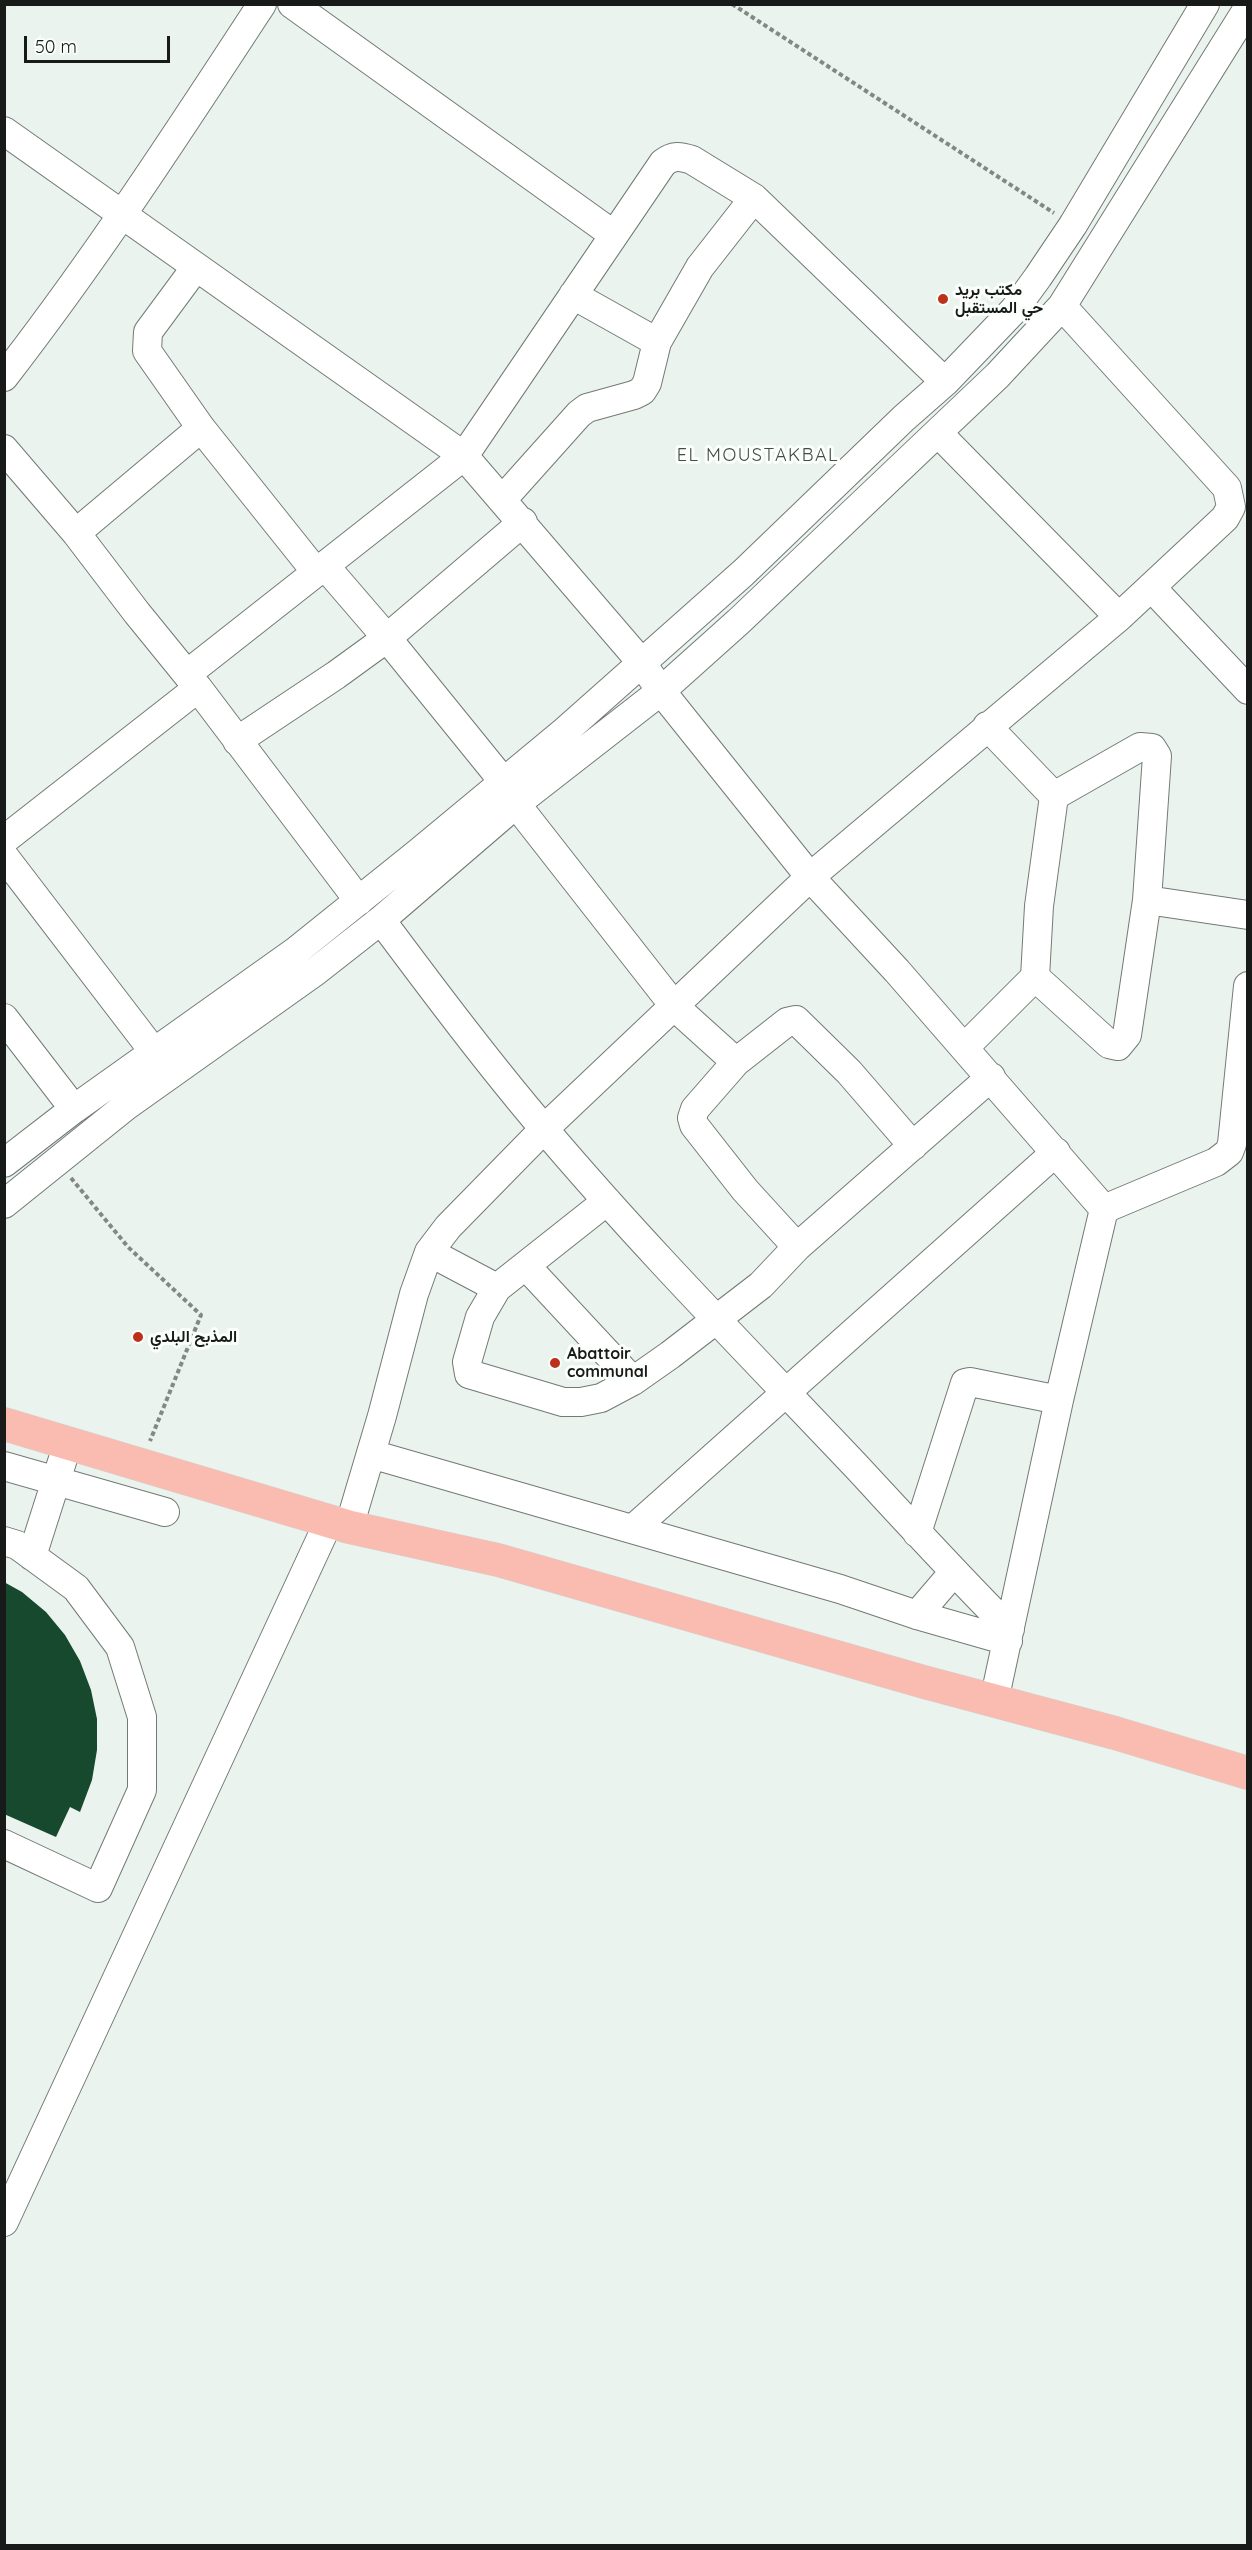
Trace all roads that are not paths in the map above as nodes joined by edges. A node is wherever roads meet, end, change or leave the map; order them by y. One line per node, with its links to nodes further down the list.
1 (262, 4): 7 (street)
2 (292, 4): 8 (street)
3 (1205, 4): 14 (street)
4 (1248, 8): 11 (street)
5 (4, 131): 7 (street)
6 (754, 198): 8 (street); 12 (street); 14 (street)
7 (123, 216): 9 (street); 13 (street)
8 (614, 235): 10 (street)
9 (196, 267): 15 (street); 18 (street)
10 (573, 295): 12 (street); 18 (street)
11 (1062, 306): 16 (street); 23 (street)
12 (657, 342): 19 (street)
13 (4, 377)
14 (945, 382): 26 (street)
15 (201, 428): 21 (street); 22 (street)
16 (938, 433): 24 (street); 29 (street)
17 (4, 449): 21 (street)
18 (464, 456): 19 (street); 22 (street)
19 (502, 500): 20 (street)
20 (523, 522): 25 (street); 26 (street)
21 (76, 533): 27 (street)
22 (321, 569): 25 (street); 27 (street)
23 (1151, 587): 24 (street); 28 (street)
24 (1119, 617): 30 (street)
25 (387, 638): 31 (street); 32 (street)
26 (640, 662): 29 (street); 32 (street)
27 (193, 681): 31 (street); 34 (street)
28 (1248, 690)
29 (661, 691): 32 (street); 36 (street)
30 (987, 726): 33 (street); 36 (street)
31 (237, 741): 38 (street)
32 (510, 793): 38 (street); 40 (street); 43 (street)
33 (1054, 796): 37 (street); 41 (street)
34 (4, 840)
35 (4, 856): 46 (street)
36 (810, 877): 43 (street); 45 (street)
37 (1147, 900): 39 (street); 41 (street)
38 (358, 901): 46 (street)
39 (1248, 915)
40 (381, 920): 50 (street); 55 (street)
41 (1035, 977): 45 (street)
42 (1248, 986): 56 (street)
43 (675, 1007): 47 (street); 50 (street)
44 (4, 1018): 49 (street)
45 (965, 1047): 48 (street)
46 (154, 1052): 49 (street)
47 (736, 1062): 51 (street); 57 (street)
48 (991, 1077): 51 (street); 52 (street)
49 (74, 1109): 53 (street)
50 (544, 1129): 54 (street); 58 (street)
51 (914, 1146): 57 (street)
52 (1056, 1152): 56 (street); 63 (street)
53 (4, 1163)
54 (608, 1201): 59 (street); 61 (street)
55 (4, 1204)
56 (1104, 1209): 64 (street)
57 (797, 1247): 61 (street)
58 (429, 1252): 60 (street); 67 (street)
59 (526, 1266): 60 (street); 62 (street)
60 (497, 1288): 62 (street)
61 (715, 1321): 62 (street); 63 (street)
62 (633, 1381)
63 (785, 1393): 72 (street); 73 (street)
64 (1059, 1400): 73 (street); 78 (street)
65 (7, 1433): 66 (main road)
66 (68, 1443): 69 (street); 71 (main road)
67 (371, 1454): 71 (street); 72 (street)
68 (4, 1466): 69 (street)
69 (55, 1481): 70 (street); 75 (street)
70 (165, 1512)
71 (339, 1524): 79 (main road); 82 (street)
72 (634, 1528): 77 (street)
73 (917, 1533): 76 (street)
74 (4, 1541): 75 (street)
75 (32, 1556): 81 (street)
76 (953, 1573): 77 (street); 78 (street)
77 (917, 1615): 78 (street)
78 (1009, 1635): 79 (street)
79 (994, 1701): 80 (main road)
80 (1248, 1773)
81 (4, 1844)
82 (4, 2222)

